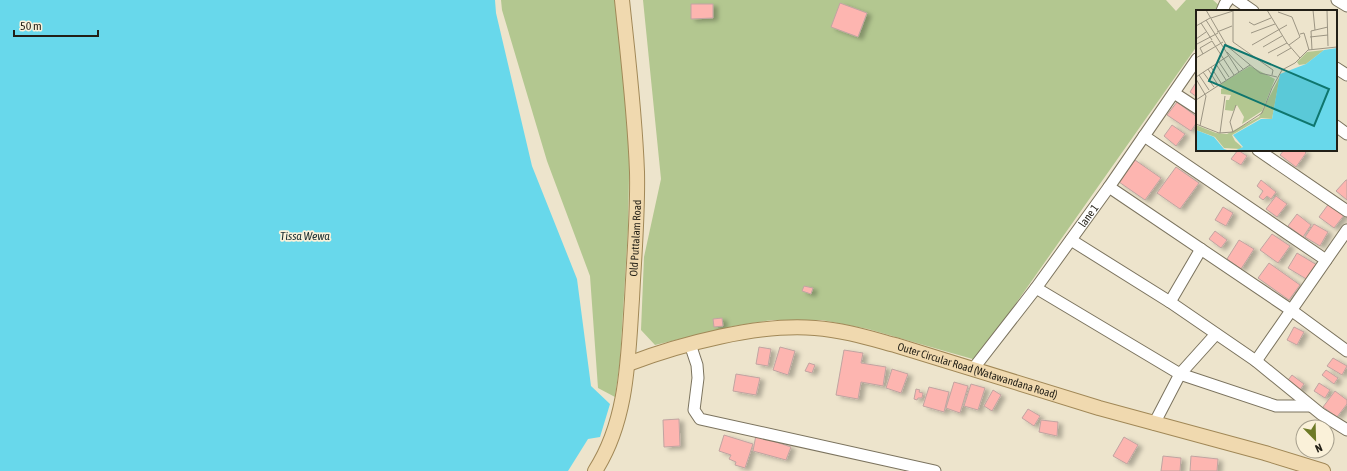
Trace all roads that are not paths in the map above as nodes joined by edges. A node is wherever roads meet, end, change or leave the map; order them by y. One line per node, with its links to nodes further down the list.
1 (622, 0): 28 (main road, Old Puttalam Road)
2 (1237, 0): 5 (street)
3 (1337, 0): 4 (street)
4 (1347, 6)
5 (1252, 10)
6 (1196, 60): 9 (street, lane 1)
7 (1337, 69): 8 (street)
8 (1347, 75)
9 (1174, 92): 10 (street); 13 (street, lane 1)
10 (1196, 107)
11 (1337, 127): 12 (street)
12 (1347, 134)
13 (1144, 136): 15 (street, lane 1); 20 (street)
14 (1259, 151): 16 (street)
15 (1109, 187): 18 (street, lane 1); 19 (street)
16 (1347, 211)
17 (1347, 230): 20 (street)
18 (1070, 240): 21 (street, lane 1); 22 (street)
19 (1201, 249): 22 (street); 23 (street)
20 (1326, 260): 23 (street)
21 (1036, 288): 29 (street, lane 1); 30 (street)
22 (1170, 302): 24 (street)
23 (1291, 310): 26 (street); 27 (street)
24 (1216, 334): 27 (street); 30 (street)
25 (690, 344): 28 (main road, Outer Circular Road (Watawandana Road)); 29 (main road, Outer Circular Road (Watawandana Road)); 35 (street)
26 (1347, 351)
27 (1256, 361): 31 (street)
28 (628, 364): 34 (main road, Old Puttalam Road)
29 (973, 369): 32 (main road, Outer Circular Road (Watawandana Road))
30 (1180, 374): 31 (street); 32 (street)
31 (1310, 406): 33 (street)
32 (1154, 424): 36 (main road, Outer Circular Road (Watawandana Road))
33 (1347, 430)
34 (595, 471)
35 (935, 471)
36 (1323, 471)

